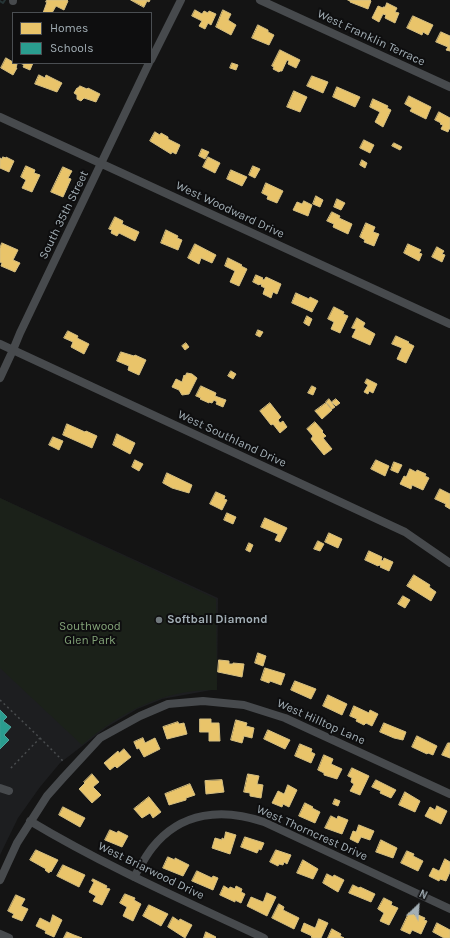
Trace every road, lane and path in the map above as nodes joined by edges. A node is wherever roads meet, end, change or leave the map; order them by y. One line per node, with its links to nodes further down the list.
1 (181, 0): 3 (street)
2 (260, 0): 5 (street, West Franklin Terrace)
3 (152, 58)
4 (149, 64): 7 (street, South 35th Street)
5 (450, 87)
6 (0, 117): 7 (street, West Woodward Drive)
7 (102, 164): 8 (street, West Woodward Drive); 10 (street, South 35th Street)
8 (450, 324)
9 (0, 344): 10 (street, West Southland Drive)
10 (14, 350): 11 (street, South 35th Street); 12 (street, West Southland Drive)
11 (0, 378)
12 (450, 563)
13 (0, 700): 14 (path)
14 (40, 738): 15 (path); 16 (path)
15 (64, 762)
16 (10, 769)
17 (0, 788): 18 (street)
18 (9, 791)
19 (450, 794): 20 (street, West Hilltop Lane)
20 (30, 821): 21 (street, West Briarwood Drive); 22 (street, West Hilltop Lane)
21 (134, 877): 23 (street, West Thorncrest Drive); 26 (street, West Briarwood Drive)
22 (0, 880)
23 (450, 909)
24 (0, 934): 25 (street)
25 (9, 938)
26 (264, 938)

